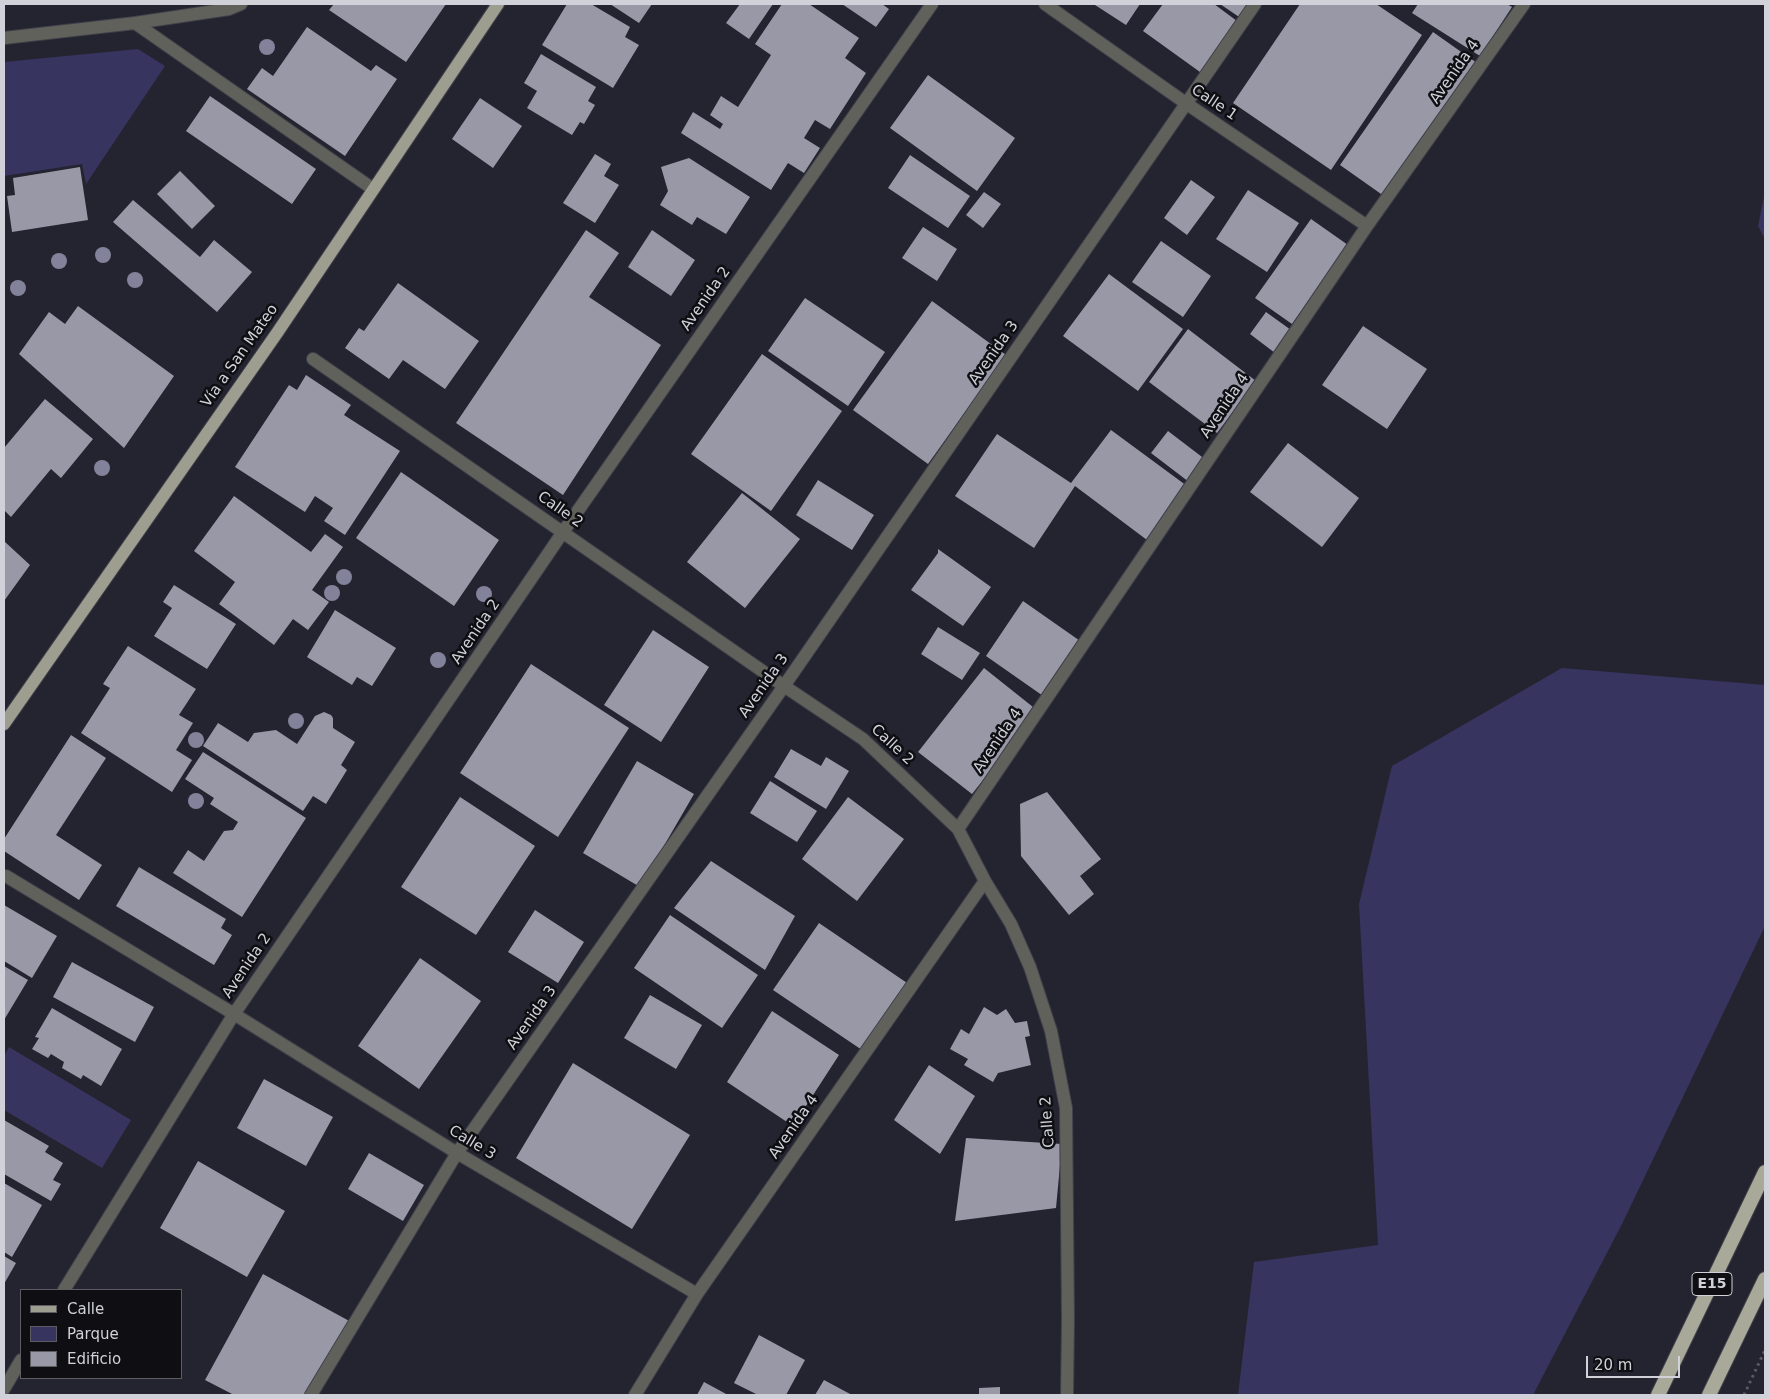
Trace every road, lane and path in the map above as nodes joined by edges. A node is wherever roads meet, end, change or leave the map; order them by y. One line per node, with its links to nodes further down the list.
1 (241, 4): 7 (street)
2 (498, 4): 10 (main road, Vía a San Mateo)
3 (932, 4): 13 (street, Avenida 2)
4 (1046, 4): 9 (street, Calle 1)
5 (1255, 4): 9 (street, Avenida 3)
6 (1524, 4): 11 (street, Avenida 4)
7 (135, 23): 8 (street); 10 (street)
8 (4, 38)
9 (1187, 104): 11 (street, Calle 1); 14 (street, Avenida 3)
10 (373, 189): 15 (main road, Vía a San Mateo)
11 (1367, 226): 16 (street, Avenida 4)
12 (313, 359): 13 (street, Calle 2)
13 (564, 532): 14 (street, Calle 2); 19 (street, Avenida 2)
14 (784, 686): 16 (street, Calle 2); 20 (street, Avenida 3)
15 (4, 724)
16 (958, 829): 18 (street, Calle 2)
17 (6, 876): 19 (street, Calle 3)
18 (985, 881): 24 (street, Avenida 4); 30 (street, Calle 2)
19 (234, 1014): 20 (street, Calle 3); 23 (street, Avenida 2)
20 (458, 1153): 24 (street, Calle 3); 28 (street, Avenida 3)
21 (1765, 1172): 31 (highway, E15)
22 (1765, 1279): 32 (highway)
23 (65, 1289)
24 (697, 1294): 29 (street, Avenida 4)
25 (1765, 1350): 33 (path)
26 (20, 1362): 27 (street)
27 (4, 1388)
28 (311, 1395)
29 (635, 1395)
30 (1067, 1395)
31 (1658, 1395)
32 (1709, 1395)
33 (1744, 1395)

